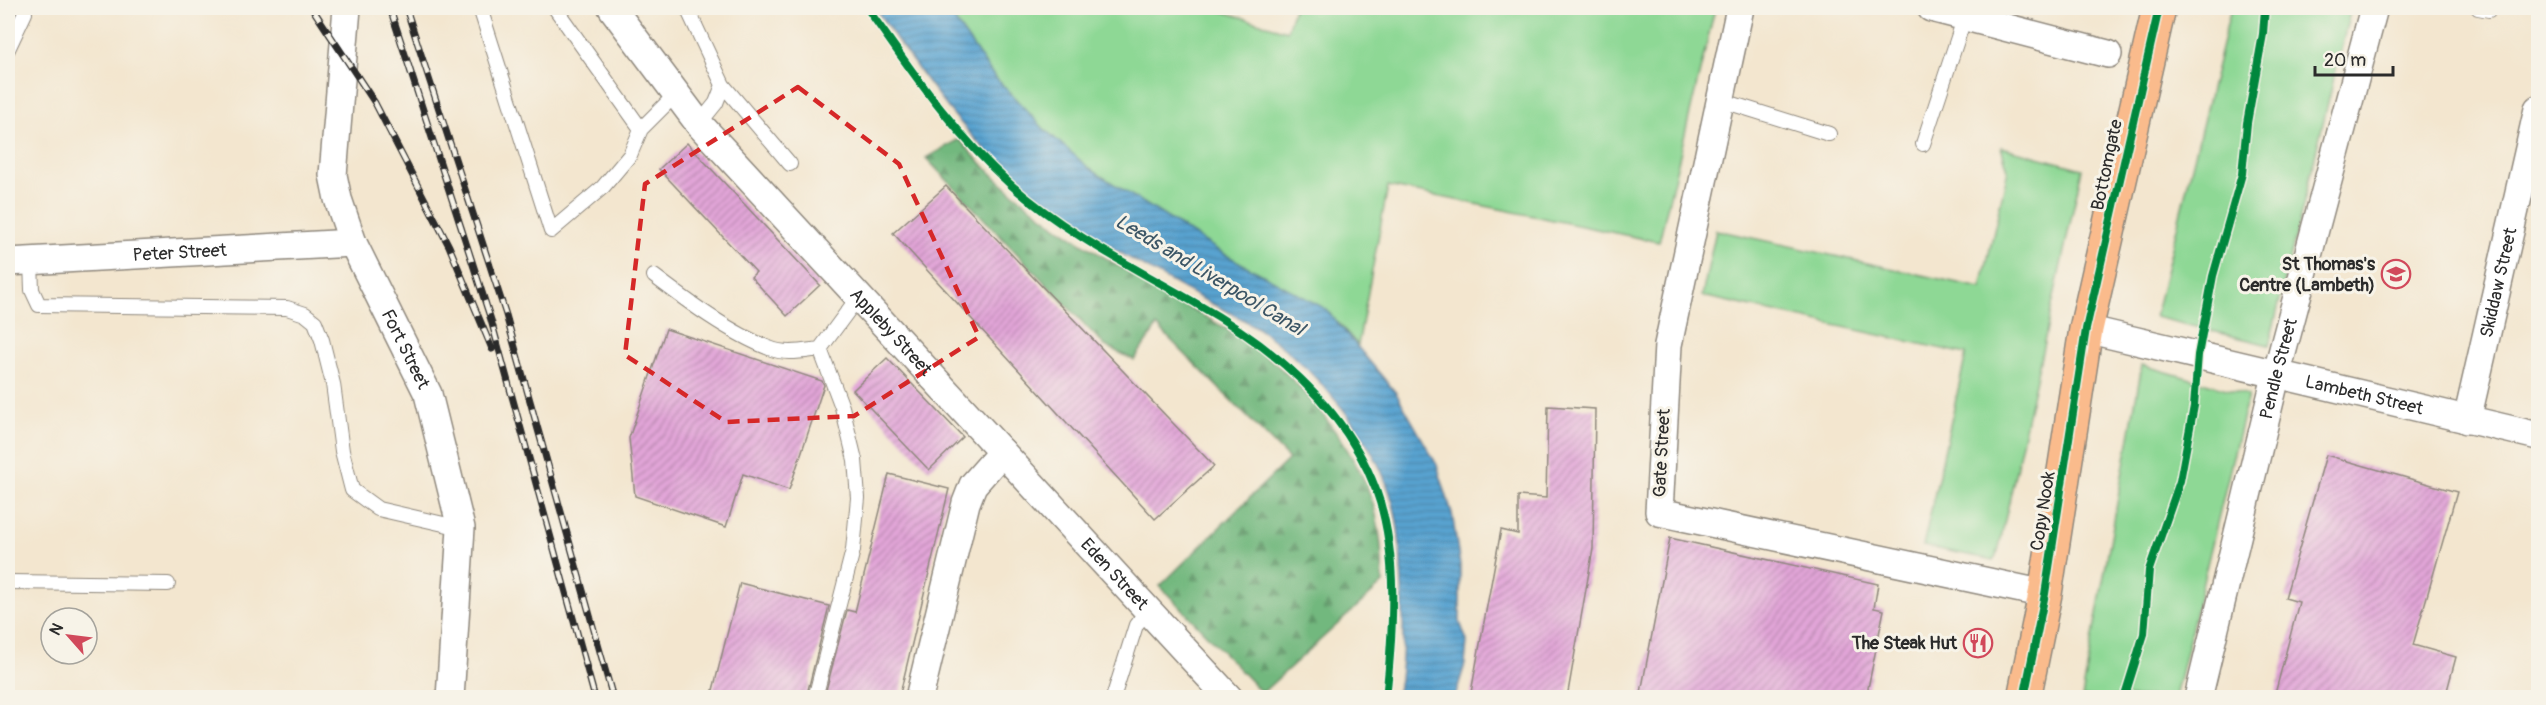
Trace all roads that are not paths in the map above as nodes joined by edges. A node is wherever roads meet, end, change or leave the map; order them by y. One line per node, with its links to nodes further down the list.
1 (23, 8): 12 (lane)
2 (347, 8): 23 (street, Fort Street)
3 (480, 8): 19 (lane)
4 (555, 8): 19 (lane)
5 (612, 8): 15 (street, Appleby Street)
6 (687, 8): 14 (lane)
7 (1740, 8): 16 (street, Gate Street)
8 (1931, 8): 11 (street)
9 (2159, 8): 27 (highway, Bottomgate)
10 (2374, 8): 29 (street, Pendle Street)
11 (1965, 16): 13 (street); 21 (lane)
12 (8, 49)
13 (2108, 54)
14 (723, 85): 18 (lane); 22 (lane)
15 (676, 94): 18 (street, Appleby Street); 19 (lane)
16 (1720, 100): 20 (lane); 36 (street, Gate Street)
17 (2538, 108): 30 (street, Skiddaw Street)
18 (699, 124): 26 (street, Appleby Street)
19 (641, 129)
20 (1829, 134)
21 (1923, 144)
22 (790, 164)
23 (353, 243): 24 (street, Peter Street); 33 (street, Fort Street)
24 (19, 262): 33 (lane)
25 (654, 276): 28 (lane)
26 (859, 296): 28 (lane); 32 (street, Appleby Street)
27 (2086, 329): 29 (street, Lambeth Street); 36 (highway, Copy Nook)
28 (820, 349): 39 (lane)
29 (2277, 372): 30 (street, Lambeth Street); 44 (street, Pendle Street)
30 (2468, 420): 31 (street, Lambeth Street)
31 (2538, 436)
32 (1002, 452): 37 (street, Eden Street); 40 (street)
33 (461, 528): 38 (street, Fort Street)
34 (8, 582): 35 (lane)
35 (168, 584)
36 (2045, 594): 43 (highway, Copy Nook)
37 (1148, 610): 41 (lane); 42 (street, Eden Street)
38 (450, 698)
39 (815, 698)
40 (919, 698)
41 (1113, 698)
42 (1228, 698)
43 (2024, 698)
44 (2198, 698)

